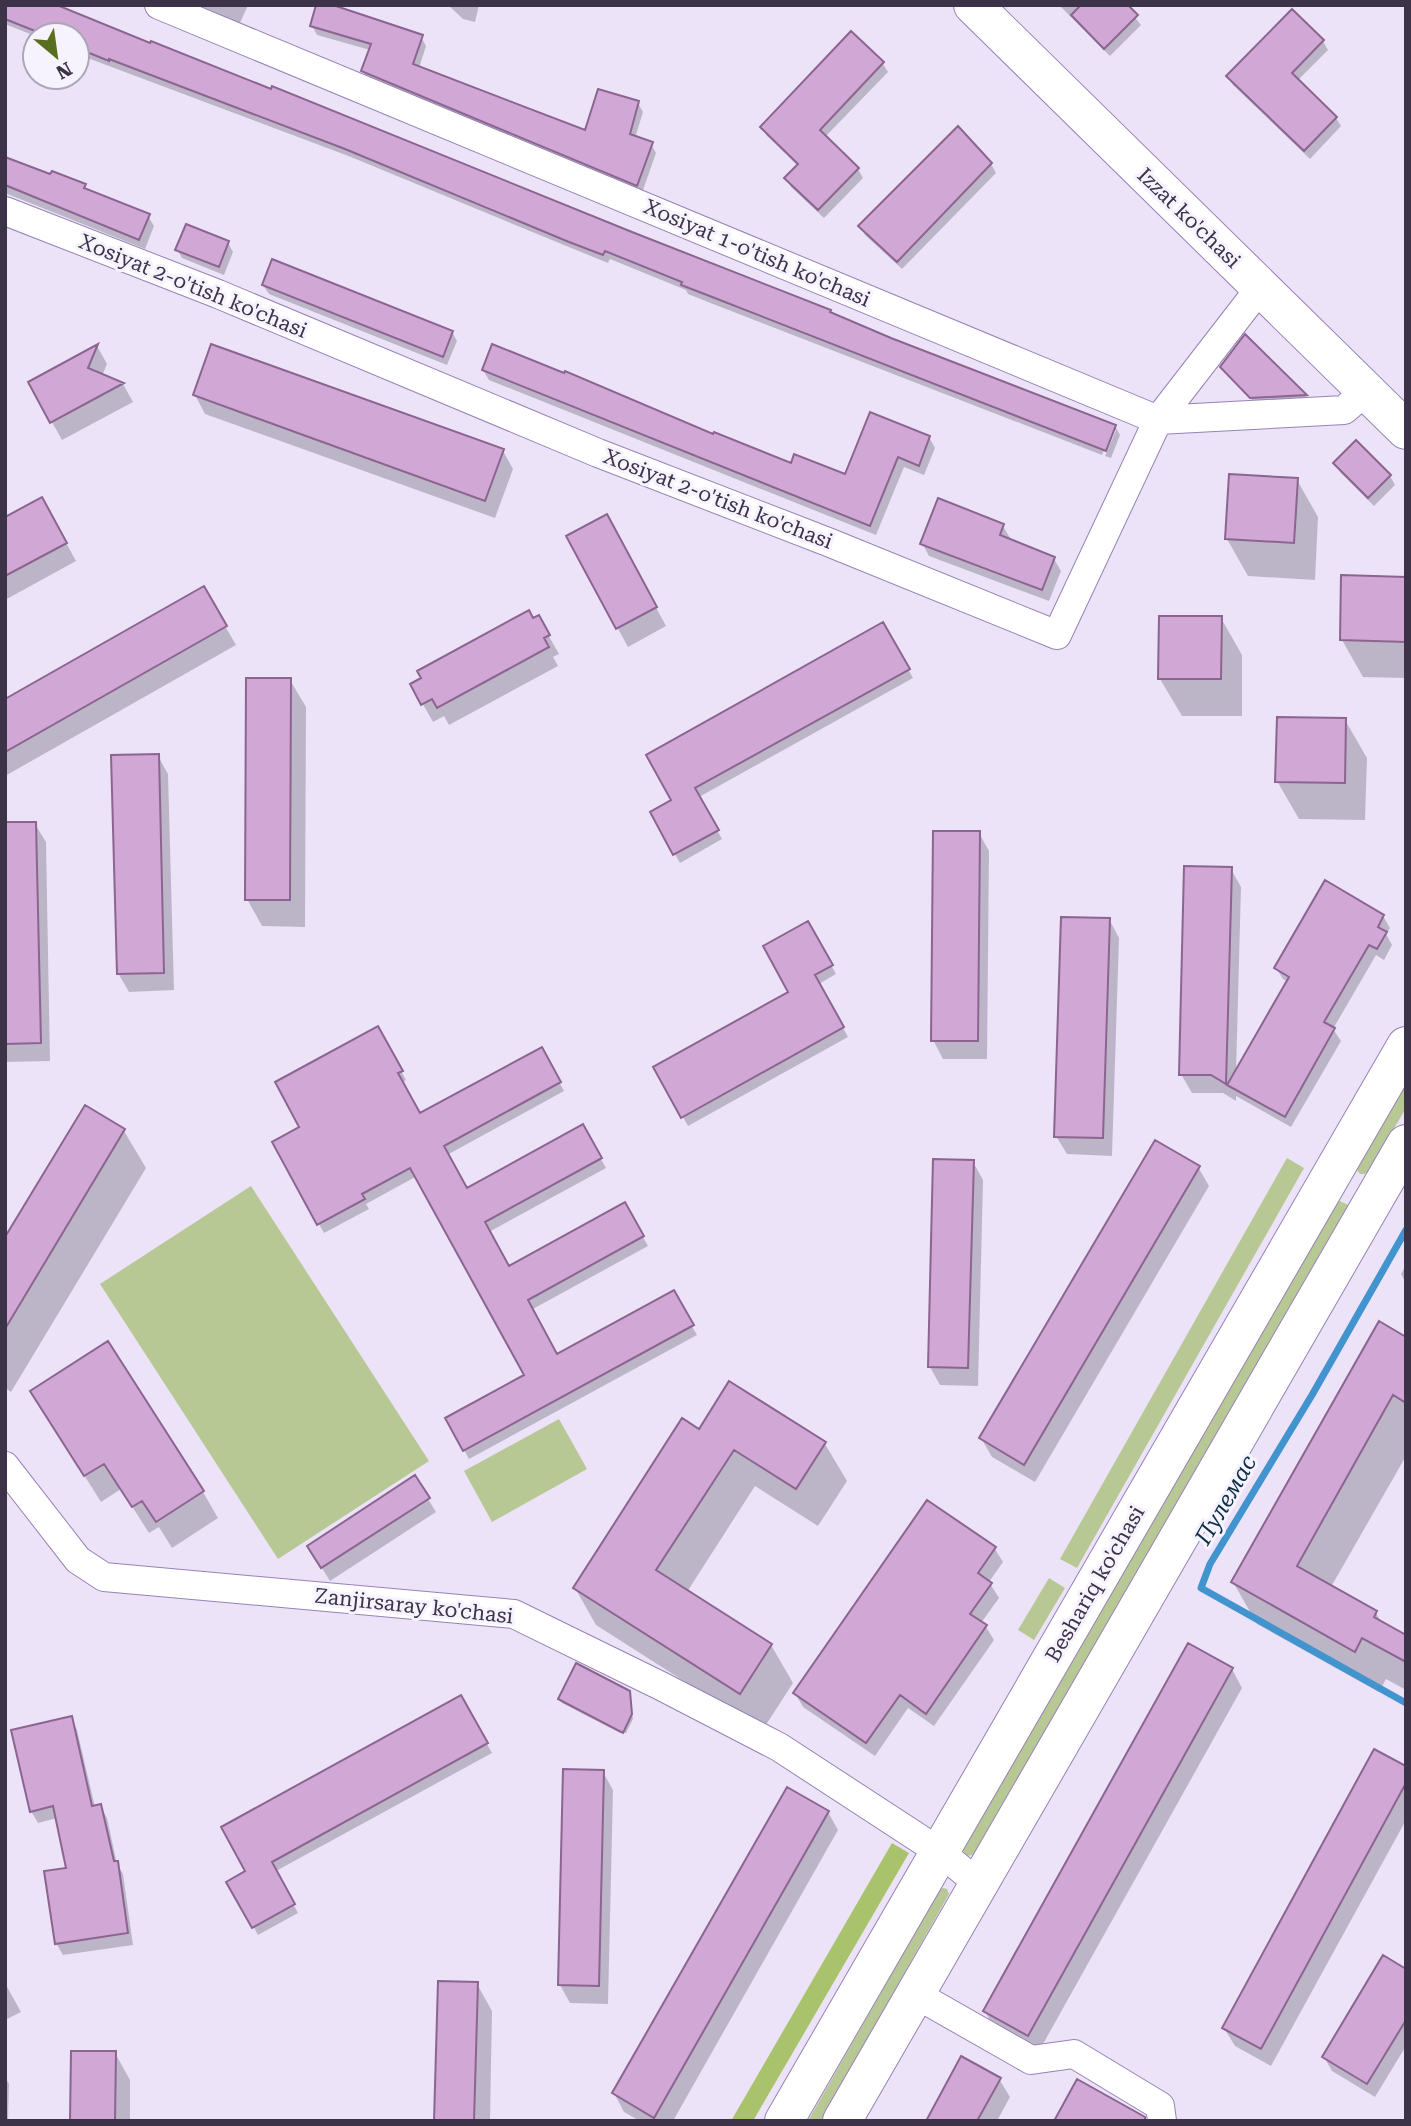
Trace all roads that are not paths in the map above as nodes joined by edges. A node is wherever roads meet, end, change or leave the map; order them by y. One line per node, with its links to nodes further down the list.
1 (159, 5): 6 (street, Xosiyat 1-o'tish ko'chasi)
2 (973, 5): 4 (main road, Izzat ko'chasi)
3 (5, 211): 6 (street, Xosiyat 2-o'tish ko'chasi)
4 (1260, 288): 5 (main road, Izzat ko'chasi); 6 (street, Xosiyat 2-o'tish ko'chasi)
5 (1365, 392): 6 (street, Xosiyat 1-o'tish ko'chasi); 7 (main road, Izzat ko'chasi)
6 (1158, 420)
7 (1406, 430)
8 (1406, 1046): 11 (main road, Beshariq ko'chasi)
9 (1406, 1144): 12 (main road)
10 (5, 1466): 11 (street, Zanjirsaray ko'chasi)
11 (940, 1852): 12 (street, Zanjirsaray ko'chasi); 14 (main road, Beshariq ko'chasi)
12 (979, 1884): 13 (main road)
13 (915, 1994): 15 (main road); 16 (street)
14 (784, 2121)
15 (842, 2121)
16 (1162, 2121)

